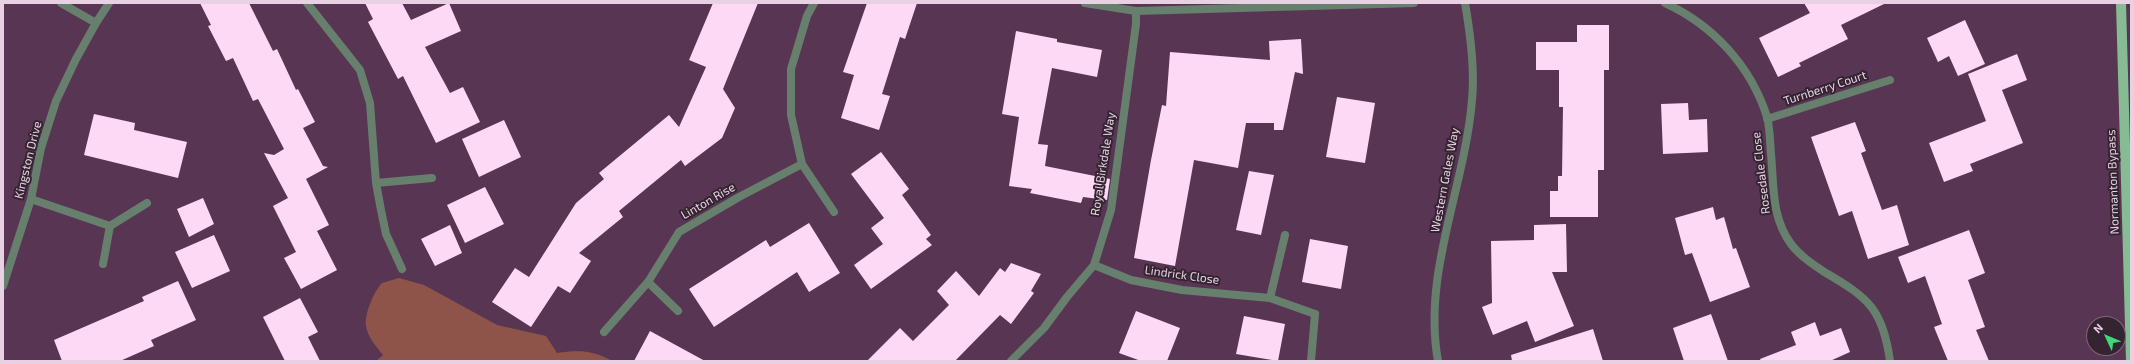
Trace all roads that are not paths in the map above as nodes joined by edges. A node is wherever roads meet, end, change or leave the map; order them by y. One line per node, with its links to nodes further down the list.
1 (61, 3): 12 (street)
2 (109, 3): 12 (street, Kingston Drive)
3 (307, 3): 17 (street)
4 (814, 3): 15 (street)
5 (1085, 3): 11 (street)
6 (1414, 3): 10 (street)
7 (1466, 3): 34 (street, Western Gales Way)
8 (1665, 3): 14 (street, Rosedale Close)
9 (2121, 3): 36 (main road, Normanton Bypass)
10 (1288, 4): 11 (street)
11 (1136, 11): 25 (street, Royal Birkdale Way)
12 (96, 23): 18 (street, Kingston Drive)
13 (1890, 80): 14 (street, Turnberry Court)
14 (1767, 119): 35 (street, Rosedale Close)
15 (802, 164): 20 (street); 27 (street, Linton Rise)
16 (432, 178): 17 (street)
17 (376, 183): 26 (street)
18 (31, 199): 21 (street); 23 (street, Kingston Drive)
19 (147, 203): 21 (street)
20 (834, 212)
21 (110, 226): 24 (street)
22 (1285, 235): 29 (street)
23 (7, 263): 28 (street, Kingston Drive)
24 (103, 264)
25 (1094, 265): 29 (street, Lindrick Close); 32 (street, Royal Birkdale Way)
26 (402, 269)
27 (648, 282): 30 (street); 31 (street, Linton Rise)
28 (3, 286)
29 (1270, 298): 33 (street, Lindrick Close)
30 (678, 311)
31 (604, 332)
32 (1010, 361)
33 (1311, 361)
34 (1438, 361)
35 (1890, 361)
36 (2131, 361)

